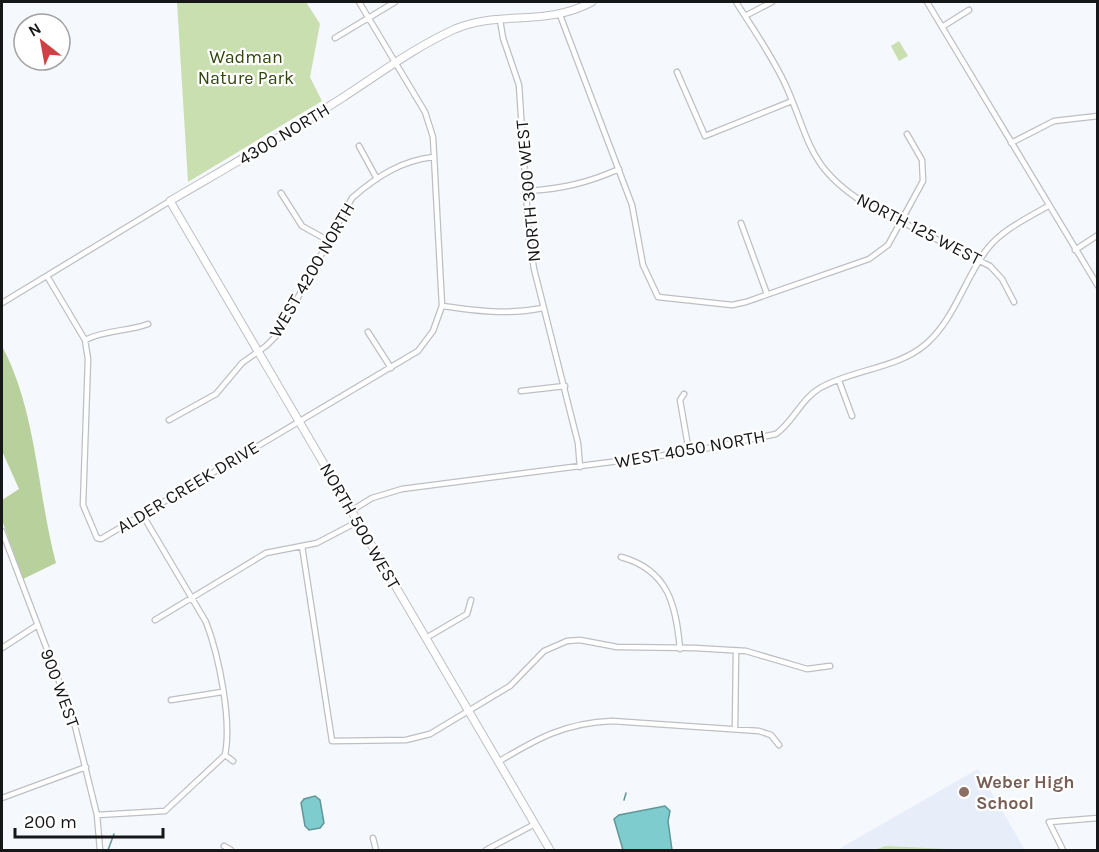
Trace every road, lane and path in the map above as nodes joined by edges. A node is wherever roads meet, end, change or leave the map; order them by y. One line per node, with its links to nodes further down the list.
1 (359, 2): 10 (street)
2 (395, 2): 10 (street)
3 (592, 2): 8 (street, 4300 NORTH)
4 (736, 2): 9 (street, NORTH 125 WEST)
5 (772, 2): 9 (street)
6 (927, 2): 12 (street)
7 (969, 10): 12 (street)
8 (561, 15): 11 (street, 4300 NORTH); 22 (street)
9 (745, 16): 16 (street, NORTH 125 WEST)
10 (368, 18): 13 (street); 14 (street)
11 (500, 20): 14 (street, 4300 NORTH); 24 (street, NORTH 300 WEST)
12 (942, 27): 19 (street)
13 (334, 38)
14 (395, 63): 21 (street); 26 (street, 4300 NORTH)
15 (677, 72): 16 (street)
16 (792, 101): 28 (street, NORTH 125 WEST)
17 (1098, 116): 19 (street)
18 (907, 134): 28 (street)
19 (1011, 143): 27 (street)
20 (359, 146): 23 (street)
21 (434, 157): 23 (street, WEST 4200 NORTH); 39 (street)
22 (620, 169): 24 (street); 36 (street)
23 (377, 179): 31 (street, WEST 4200 NORTH)
24 (526, 191): 40 (street, NORTH 300 WEST)
25 (281, 192): 31 (street)
26 (170, 201): 34 (street); 44 (street, NORTH 500 WEST)
27 (1048, 206): 32 (street); 33 (street, WEST 4050 NORTH)
28 (902, 222): 33 (street, NORTH 125 WEST); 36 (street)
29 (741, 223): 36 (street)
30 (1098, 235): 32 (street)
31 (328, 241): 44 (street, WEST 4200 NORTH)
32 (1075, 250): 35 (street)
33 (980, 261): 37 (street, NORTH 125 WEST); 46 (street, WEST 4050 NORTH)
34 (47, 276): 38 (street); 43 (street, ALDER CREEK DRIVE)
35 (1098, 286)
36 (767, 294)
37 (1014, 302)
38 (2, 303)
39 (442, 306): 40 (street); 45 (street, ALDER CREEK DRIVE)
40 (543, 309): 47 (street, NORTH 300 WEST)
41 (148, 324): 43 (street)
42 (368, 332): 45 (street)
43 (86, 340): 56 (street, ALDER CREEK DRIVE)
44 (259, 352): 51 (street, WEST 4200 NORTH); 52 (street, NORTH 500 WEST)
45 (391, 368): 52 (street, ALDER CREEK DRIVE)
46 (839, 381): 50 (street); 53 (street, WEST 4050 NORTH)
47 (565, 386): 48 (street); 54 (street, NORTH 300 WEST)
48 (520, 391)
49 (684, 394): 53 (street)
50 (852, 416)
51 (169, 420)
52 (300, 421): 55 (street, NORTH 500 WEST); 56 (street, ALDER CREEK DRIVE)
53 (689, 452): 54 (street, WEST 4050 NORTH)
54 (580, 467): 55 (street, WEST 4050 NORTH)
55 (351, 511): 57 (street, NORTH 500 WEST)
56 (142, 514): 61 (street)
57 (357, 522): 59 (street); 65 (street, NORTH 500 WEST)
58 (2, 531): 64 (street, 900 WEST)
59 (302, 546): 61 (street); 72 (street)
60 (621, 557): 67 (street)
61 (192, 598): 63 (street); 70 (street)
62 (471, 600): 65 (street)
63 (156, 620)
64 (36, 626): 66 (street); 78 (street, 900 WEST)
65 (426, 638): 72 (street, NORTH 500 WEST)
66 (2, 648)
67 (680, 649): 68 (street); 72 (street)
68 (736, 651): 69 (street); 73 (street)
69 (830, 666)
70 (222, 692): 71 (street); 75 (street)
71 (171, 700)
72 (469, 711): 77 (street, NORTH 500 WEST)
73 (735, 729): 74 (street); 77 (street)
74 (779, 745)
75 (225, 755): 76 (street); 80 (street)
76 (233, 761)
77 (498, 762): 82 (street, NORTH 500 WEST)
78 (86, 767): 79 (street); 80 (street, 900 WEST)
79 (2, 798)
80 (97, 815): 85 (street, 900 WEST)
81 (1098, 818): 90 (street)
82 (535, 824): 88 (street); 89 (street, NORTH 500 WEST)
83 (373, 838): 87 (street)
84 (224, 846): 86 (street)
85 (100, 850)
86 (231, 850)
87 (376, 850)
88 (486, 850)
89 (550, 850)
90 (1063, 850)

